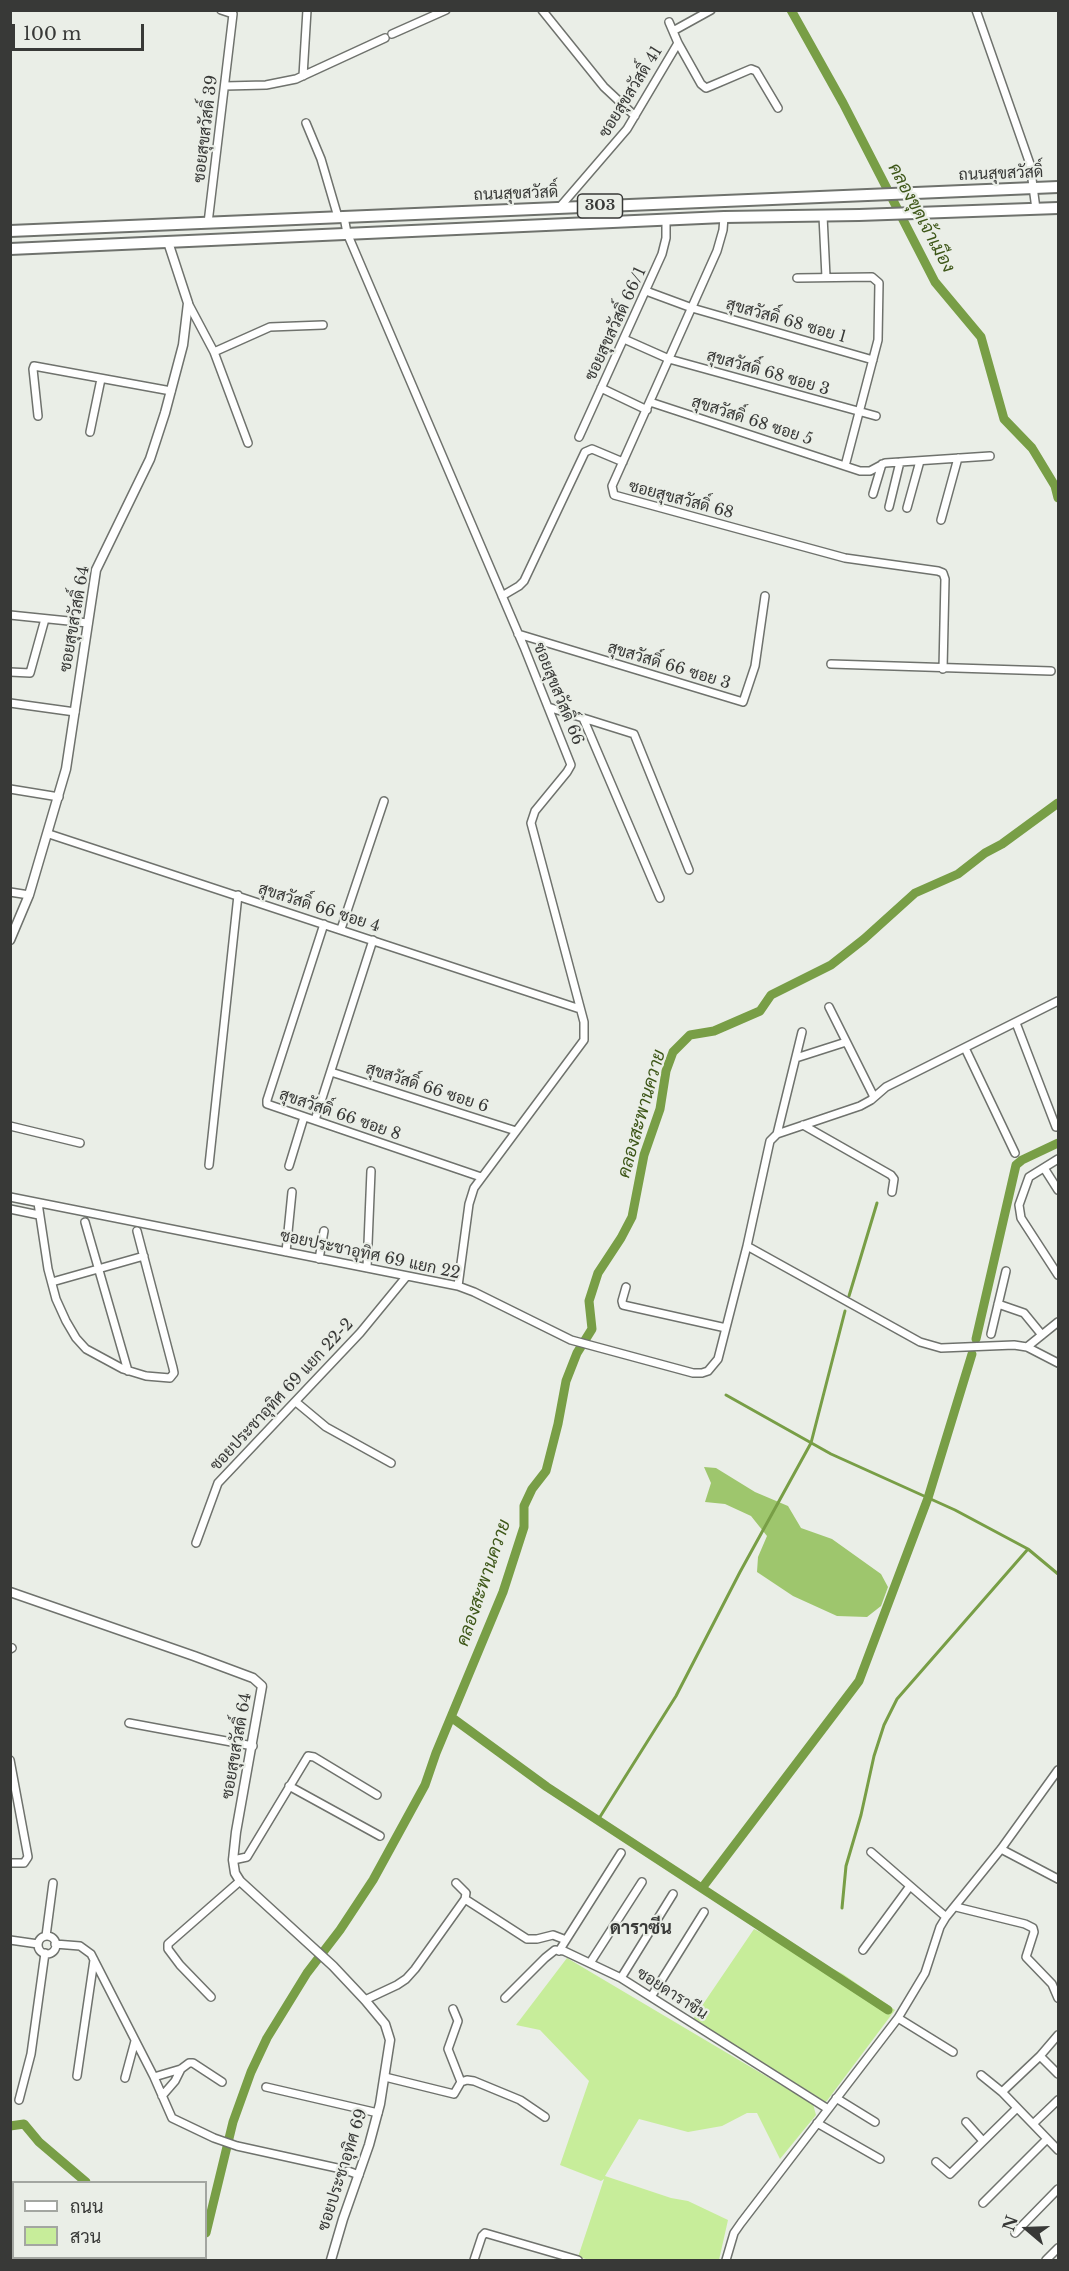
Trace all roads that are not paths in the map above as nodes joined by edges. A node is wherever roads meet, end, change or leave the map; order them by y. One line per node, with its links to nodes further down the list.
1 (221, 10): 7 (street, ซอยสุขสวัสดิ์ 39)
2 (307, 10): 11 (street)
3 (446, 10): 11 (street)
4 (542, 10): 14 (street)
5 (711, 10): 9 (street)
6 (976, 10): 17 (street)
7 (233, 12): 12 (street, ซอยสุขสวัสดิ์ 39)
8 (669, 22): 9 (street)
9 (673, 31): 10 (street)
10 (678, 43): 13 (street); 14 (street, ซอยสุขสวัสดิ์ 41)
11 (303, 76): 12 (street)
12 (225, 86): 25 (street, ซอยสุขสวัสดิ์ 39)
13 (778, 108)
14 (635, 116): 18 (street, ซอยสุขสวัสดิ์ 41)
15 (306, 123): 22 (street, ซอยสุขสวัสดิ์ 66)
16 (1059, 187): 17 (main road, ถนนสุขสวัสดิ์)
17 (1035, 188): 18 (main road, ถนนสุขสวัสดิ์ / 303); 20 (street)
18 (559, 208): 22 (main road, ถนนสุขสวัสดิ์ / 303)
19 (1059, 208): 20 (main road, ถนนสุขสวัสดิ์)
20 (1036, 209): 21 (main road, ถนนสุขสวัสดิ์ / 303)
21 (823, 216): 23 (main road, ถนนสุขสวัสดิ์ / 303); 30 (street)
22 (341, 217): 25 (main road, ถนนสุขสวัสดิ์ / 303); 27 (street, ซอยสุขสวัสดิ์ 66)
23 (724, 217): 24 (main road, ถนนสุขสวัสดิ์ / 303); 34 (street, ซอยสุขสวัสดิ์ 68)
24 (666, 219): 27 (main road, ถนนสุขสวัสดิ์ / 303); 32 (street, ซอยสุขสวัสดิ์ 66/1)
25 (208, 223): 26 (main road, ถนนสุขสวัสดิ์ / 303)
26 (10, 231)
27 (347, 232): 28 (main road, ถนนสุขสวัสดิ์ / 303); 62 (street, ซอยสุขสวัสดิ์ 66)
28 (168, 242): 29 (main road, ถนนสุขสวัสดิ์ / 303); 33 (street, ซอยสุขสวัสดิ์ 64)
29 (10, 249)
30 (826, 277): 31 (street); 39 (street)
31 (797, 278)
32 (646, 291): 34 (street, สุขสวัสดิ์ 68 ซอย 1); 36 (street, ซอยสุขสวัสดิ์ 66/1)
33 (188, 303): 37 (street); 42 (street, ซอยสุขสวัสดิ์ 64)
34 (692, 308): 38 (street, ซอยสุขสวัสดิ์ 68); 39 (street, สุขสวัสดิ์ 68 ซอย 1)
35 (323, 325): 37 (street)
36 (624, 339): 38 (street, สุขสวัสดิ์ 68 ซอย 3); 41 (street, ซอยสุขสวัสดิ์ 66/1)
37 (214, 352): 50 (street)
38 (669, 359): 43 (street, ซอยสุขสวัสดิ์ 68); 45 (street, สุขสวัสดิ์ 68 ซอย 3)
39 (873, 360): 45 (street)
40 (101, 379): 42 (street); 46 (street); 48 (street)
41 (601, 387): 44 (street); 49 (street, ซอยสุขสวัสดิ์ 66/1)
42 (171, 392): 66 (street, ซอยสุขสวัสดิ์ 64)
43 (650, 402): 44 (street, ซอยสุขสวัสดิ์ 68); 57 (street, สุขสวัสดิ์ 68 ซอย 5)
44 (647, 410): 54 (street, ซอยสุขสวัสดิ์ 68)
45 (860, 413): 47 (street, สุขสวัสดิ์ 68 ซอย 3); 57 (street)
46 (38, 416)
47 (876, 416)
48 (90, 432)
49 (579, 437)
50 (248, 443)
51 (990, 456): 52 (street, สุขสวัสดิ์ 68 ซอย 5)
52 (958, 458): 53 (street, สุขสวัสดิ์ 68 ซอย 5); 61 (street)
53 (920, 460): 55 (street, สุขสวัสดิ์ 68 ซอย 5); 60 (street)
54 (623, 462): 62 (street); 69 (street, ซอยสุขสวัสดิ์ 68)
55 (900, 462): 56 (street, สุขสวัสดิ์ 68 ซอย 5); 59 (street)
56 (882, 464): 57 (street, สุขสวัสดิ์ 68 ซอย 5); 58 (street)
57 (845, 466)
58 (873, 494)
59 (889, 507)
60 (908, 508)
61 (941, 520)
62 (502, 596): 67 (street, ซอยสุขสวัสดิ์ 66)
63 (765, 596): 67 (street, สุขสวัสดิ์ 66 ซอย 3)
64 (10, 615): 65 (street)
65 (45, 619): 66 (street); 71 (street)
66 (88, 623): 74 (street, ซอยสุขสวัสดิ์ 64)
67 (518, 634): 73 (street, ซอยสุขสวัสดิ์ 66)
68 (831, 664): 69 (street)
69 (943, 669): 70 (street)
70 (1050, 671)
71 (10, 672)
72 (10, 704): 74 (street)
73 (548, 707): 75 (street); 91 (street, ซอยสุขสวัสดิ์ 66)
74 (75, 712): 77 (street, ซอยสุขสวัสดิ์ 64)
75 (583, 718): 80 (street); 84 (street)
76 (10, 789): 77 (street)
77 (59, 797): 79 (street, ซอยสุขสวัสดิ์ 64)
78 (384, 801): 86 (street)
79 (49, 834): 82 (street, ซอยสุขสวัสดิ์ 64); 83 (street, สุขสวัสดิ์ 66 ซอย 4)
80 (689, 870)
81 (10, 892): 82 (street)
82 (29, 895): 87 (street, ซอยสุขสวัสดิ์ 64)
83 (238, 895): 85 (street, สุขสวัสดิ์ 66 ซอย 4); 109 (street)
84 (660, 898)
85 (324, 924): 86 (street, สุขสวัสดิ์ 66 ซอย 4); 99 (street, สุขสวัสดิ์ 66 ซอย 8)
86 (341, 929): 88 (street, สุขสวัสดิ์ 66 ซอย 4)
87 (10, 939)
88 (373, 940): 91 (street, สุขสวัสดิ์ 66 ซอย 4); 97 (street)
89 (1059, 1001): 92 (street)
90 (829, 1007): 94 (street)
91 (580, 1009): 104 (street, ซอยสุขสวัสดิ์ 66)
92 (1016, 1023): 95 (street); 103 (street)
93 (802, 1032): 96 (street, ซอยประชาอุทิศ 69 แยก 22)
94 (846, 1042): 96 (street); 98 (street)
95 (965, 1048): 98 (street); 107 (street)
96 (796, 1058): 105 (street, ซอยประชาอุทิศ 69 แยก 22)
97 (331, 1071): 100 (street); 104 (street, สุขสวัสดิ์ 66 ซอย 6)
98 (874, 1097): 101 (street)
99 (304, 1117): 100 (street, สุขสวัสดิ์ 66 ซอย 8); 110 (street)
100 (315, 1120): 113 (street, สุขสวัสดิ์ 66 ซอย 8)
101 (803, 1125): 105 (street); 116 (street)
102 (10, 1126): 106 (street)
103 (1056, 1127)
104 (516, 1131): 113 (street, ซอยสุขสวัสดิ์ 66)
105 (777, 1134): 124 (street, ซอยประชาอุทิศ 69 แยก 22)
106 (80, 1143)
107 (1015, 1153)
108 (1059, 1159): 111 (street)
109 (209, 1165)
110 (289, 1166)
111 (1044, 1168): 114 (street); 131 (street)
112 (371, 1171): 129 (street)
113 (482, 1177): 134 (street, ซอยสุขสวัสดิ์ 66)
114 (1059, 1190)
115 (292, 1192): 125 (street)
116 (892, 1192)
117 (10, 1197): 118 (street, ซอยประชาอุทิศ 69 แยก 22)
118 (38, 1203): 120 (street); 125 (street, ซอยประชาอุทิศ 69 แยก 22)
119 (10, 1209): 120 (street)
120 (39, 1215): 133 (street)
121 (86, 1222): 128 (street)
122 (324, 1230): 127 (street)
123 (137, 1231): 126 (street)
124 (747, 1246): 138 (street, ซอยประชาอุทิศ 69 แยก 22); 141 (street)
125 (286, 1252): 127 (street, ซอยประชาอุทิศ 69 แยก 22)
126 (144, 1256): 128 (street); 143 (street)
127 (319, 1259): 129 (street, ซอยประชาอุทิศ 69 แยก 22)
128 (100, 1268): 133 (street); 143 (street)
129 (367, 1268): 132 (street, ซอยประชาอุทิศ 69 แยก 22)
130 (1006, 1271): 136 (street)
131 (1059, 1275)
132 (406, 1277): 134 (street, ซอยประชาอุทิศ 69 แยก 22); 144 (street, ซอยประชาอุทิศ 69 แยก 22-2)
133 (52, 1282): 143 (street)
134 (458, 1286): 138 (street, ซอยประชาอุทิศ 69 แยก 22)
135 (626, 1287): 138 (street)
136 (998, 1304): 139 (street); 140 (street)
137 (1059, 1322): 140 (street)
138 (726, 1328)
139 (991, 1334)
140 (1042, 1335): 141 (street)
141 (1027, 1347): 142 (street)
142 (1059, 1363)
143 (128, 1371)
144 (296, 1402): 145 (street); 146 (street, ซอยประชาอุทิศ 69 แยก 22-2)
145 (391, 1463)
146 (196, 1543)
147 (10, 1592): 149 (street, ซอยสุขสวัสดิ์ 64)
148 (129, 1723): 149 (street)
149 (253, 1746): 158 (street, ซอยสุขสวัสดิ์ 64)
150 (10, 1760): 159 (street)
151 (1059, 1770): 155 (street)
152 (289, 1786): 153 (street); 154 (street); 158 (street)
153 (376, 1795)
154 (380, 1836)
155 (1001, 1849): 160 (street); 168 (street)
156 (871, 1852): 165 (street)
157 (621, 1853): 173 (street)
158 (233, 1860): 161 (street, ซอยสุขสวัสดิ์ 64)
159 (10, 1863)
160 (1059, 1879)
161 (240, 1881): 174 (street, ซอยสุขสวัสดิ์ 64); 183 (street)
162 (642, 1882): 181 (street)
163 (53, 1883): 171 (street)
164 (456, 1883): 167 (street)
165 (910, 1886): 170 (street); 178 (street)
166 (673, 1894): 182 (street)
167 (465, 1899): 173 (street); 187 (street)
168 (956, 1907): 170 (street); 186 (street)
169 (704, 1912): 184 (street)
170 (946, 1917): 189 (street)
171 (46, 1936): 175 (street); 176 (street)
172 (10, 1940): 175 (street)
173 (566, 1940): 177 (street)
174 (306, 1942): 187 (street, ซอยประชาอุทิศ 69)
175 (38, 1944): 179 (street)
176 (55, 1944): 179 (street); 180 (street)
177 (559, 1950): 181 (street, ซอยดาราซีน); 185 (street)
178 (862, 1950)
179 (45, 1953): 207 (street)
180 (94, 1960): 191 (street); 197 (street)
181 (590, 1963): 182 (street, ซอยดาราซีน)
182 (621, 1978): 184 (street, ซอยดาราซีน)
183 (211, 1997)
184 (651, 1997): 210 (street, ซอยดาราซีน)
185 (505, 1998)
186 (1059, 1998)
187 (365, 2000): 199 (street, ซอยประชาอุทิศ 69)
188 (453, 2009): 202 (street)
189 (898, 2018): 192 (street); 206 (street)
190 (1059, 2035): 193 (street)
191 (135, 2041): 198 (street); 200 (street)
192 (953, 2052)
193 (1040, 2056): 195 (street); 204 (street)
194 (181, 2069): 198 (street); 201 (street); 205 (street)
195 (1059, 2074)
196 (981, 2075): 204 (street)
197 (77, 2076)
198 (154, 2077): 205 (street)
199 (385, 2077): 202 (street); 211 (street, ซอยประชาอุทิศ 69)
200 (125, 2078)
201 (222, 2082)
202 (461, 2082): 212 (street)
203 (266, 2087): 211 (street)
204 (1002, 2092): 209 (street)
205 (162, 2096): 222 (street)
206 (836, 2098): 210 (street); 213 (street)
207 (19, 2100)
208 (1059, 2100): 216 (street)
209 (1017, 2108): 216 (street); 218 (street)
210 (828, 2109): 215 (street)
211 (378, 2114): 224 (street, ซอยประชาอุทิศ 69)
212 (545, 2117)
213 (875, 2122)
214 (966, 2122): 218 (street)
215 (817, 2123): 220 (street); 232 (street)
216 (1033, 2124): 217 (street)
217 (1047, 2139): 219 (street); 226 (street)
218 (983, 2141): 221 (street)
219 (1059, 2150)
220 (880, 2159)
221 (936, 2162)
222 (337, 2168)
223 (348, 2171): 224 (street)
224 (359, 2175): 229 (street, ซอยประชาอุทิศ 69)
225 (1059, 2189): 227 (street)
226 (983, 2203)
227 (1015, 2233)
228 (1059, 2248): 233 (street)
229 (331, 2260)
230 (474, 2260): 231 (street)
231 (578, 2260)
232 (726, 2260)
233 (1046, 2260)

